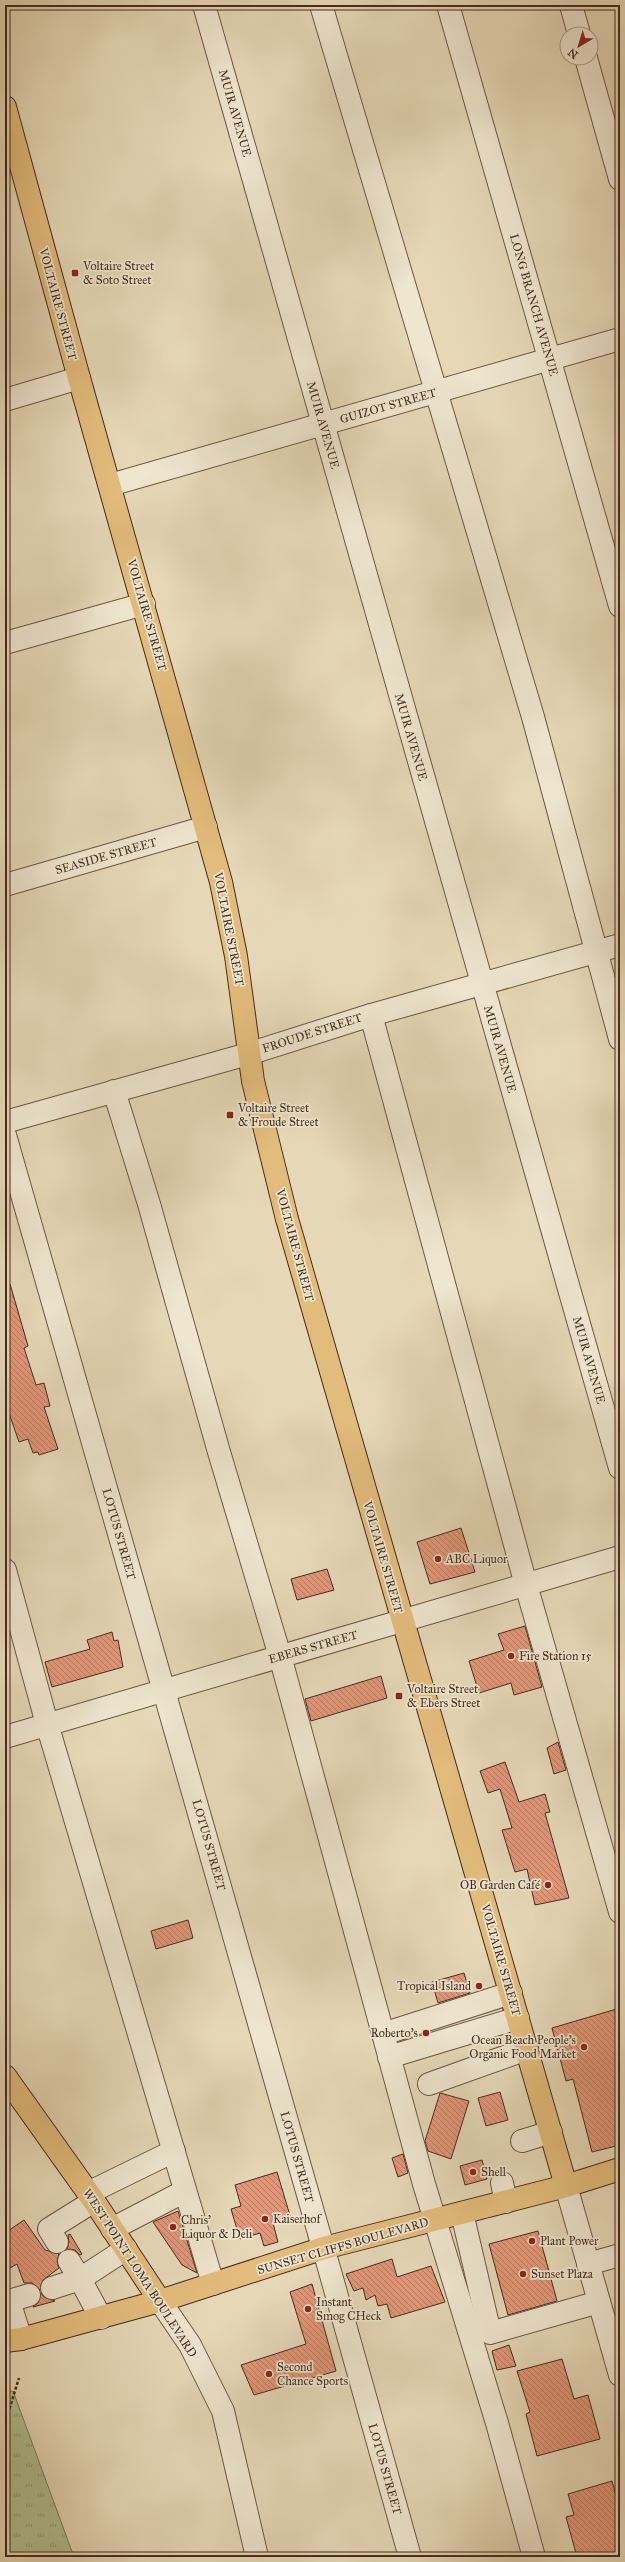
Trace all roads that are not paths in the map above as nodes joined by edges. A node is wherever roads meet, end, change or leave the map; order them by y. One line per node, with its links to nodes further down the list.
1 (204, 5): 15 (street, MUIR AVENUE)
2 (321, 5): 13 (street)
3 (448, 5): 11 (street, LONG BRANCH AVENUE)
4 (571, 5): 5 (street)
5 (577, 26)
6 (588, 66): 9 (street)
7 (5, 107): 8 (main road, VOLTAIRE STREET)
8 (11, 157): 12 (main road, VOLTAIRE STREET)
9 (620, 179)
10 (620, 339): 11 (street, GUIZOT STREET)
11 (548, 358): 13 (street, GUIZOT STREET); 18 (street, LONG BRANCH AVENUE)
12 (78, 378): 14 (street); 16 (main road, VOLTAIRE STREET)
13 (436, 392): 15 (street, GUIZOT STREET); 23 (street)
14 (5, 400)
15 (323, 425): 16 (street, GUIZOT STREET); 24 (street, MUIR AVENUE)
16 (110, 485): 17 (main road, VOLTAIRE STREET)
17 (144, 604): 19 (street); 20 (main road, VOLTAIRE STREET)
18 (620, 606)
19 (5, 643)
20 (206, 826): 21 (street, SEASIDE STREET); 27 (main road, VOLTAIRE STREET)
21 (5, 885)
22 (620, 945): 23 (street, FROUDE STREET)
23 (595, 952): 24 (street, FROUDE STREET); 26 (street)
24 (481, 984): 25 (street, FROUDE STREET); 31 (street, MUIR AVENUE)
25 (371, 1015): 27 (street, FROUDE STREET); 34 (street)
26 (620, 1039)
27 (248, 1054): 28 (street, FROUDE STREET); 35 (main road, VOLTAIRE STREET)
28 (114, 1091): 29 (street, FROUDE STREET); 36 (street)
29 (5, 1122)
30 (5, 1134): 37 (street, LOTUS STREET)
31 (620, 1468)
32 (620, 1557): 34 (street, EBERS STREET)
33 (5, 1570): 38 (street)
34 (526, 1585): 35 (street, EBERS STREET); 40 (street)
35 (402, 1620): 36 (street, EBERS STREET); 41 (main road, VOLTAIRE STREET)
36 (280, 1656): 37 (street, EBERS STREET); 43 (street)
37 (165, 1690): 38 (street, EBERS STREET); 59 (street, LOTUS STREET)
38 (47, 1724): 39 (street, EBERS STREET); 50 (street)
39 (5, 1737)
40 (620, 1912)
41 (511, 1993): 42 (main road, VOLTAIRE STREET); 43 (street)
42 (518, 2018): 44 (main road, VOLTAIRE STREET); 45 (street)
43 (383, 2034): 45 (street)
44 (527, 2049): 47 (street); 48 (main road, VOLTAIRE STREET)
45 (389, 2058): 56 (street)
46 (5, 2076): 54 (main road, WEST POINT LOMA BOULEVARD)
47 (429, 2084)
48 (551, 2132): 49 (street); 52 (main road, VOLTAIRE STREET)
49 (522, 2141)
50 (174, 2151): 53 (street); 54 (street)
51 (620, 2169): 52 (main road, SUNSET CLIFFS BOULEVARD)
52 (566, 2186): 55 (main road, SUNSET CLIFFS BOULEVARD); 62 (street, VOLTAIRE STREET)
53 (185, 2191): 57 (street); 64 (street)
54 (91, 2197): 57 (main road, WEST POINT LOMA BOULEVARD); 58 (street)
55 (458, 2208): 56 (main road, SUNSET CLIFFS BOULEVARD); 68 (street)
56 (435, 2220): 59 (main road, SUNSET CLIFFS BOULEVARD); 74 (street)
57 (112, 2229): 60 (main road, WEST POINT LOMA BOULEVARD)
58 (57, 2242)
59 (324, 2248): 64 (main road, SUNSET CLIFFS BOULEVARD); 73 (street, LOTUS STREET)
60 (126, 2249): 63 (street); 67 (main road, WEST POINT LOMA BOULEVARD)
61 (620, 2255): 62 (street)
62 (588, 2264): 68 (street, VOLTAIRE STREET)
63 (75, 2270): 65 (street); 69 (street)
64 (213, 2284): 67 (main road, SUNSET CLIFFS BOULEVARD)
65 (52, 2288)
66 (29, 2295): 70 (street)
67 (160, 2301): 69 (main road, SUNSET CLIFFS BOULEVARD); 72 (street, WEST POINT LOMA BOULEVARD)
68 (607, 2309): 71 (street, VOLTAIRE STREET)
69 (101, 2318): 70 (main road, SUNSET CLIFFS BOULEVARD)
70 (10, 2344)
71 (620, 2375)
72 (257, 2557)
73 (410, 2557)
74 (534, 2557)

